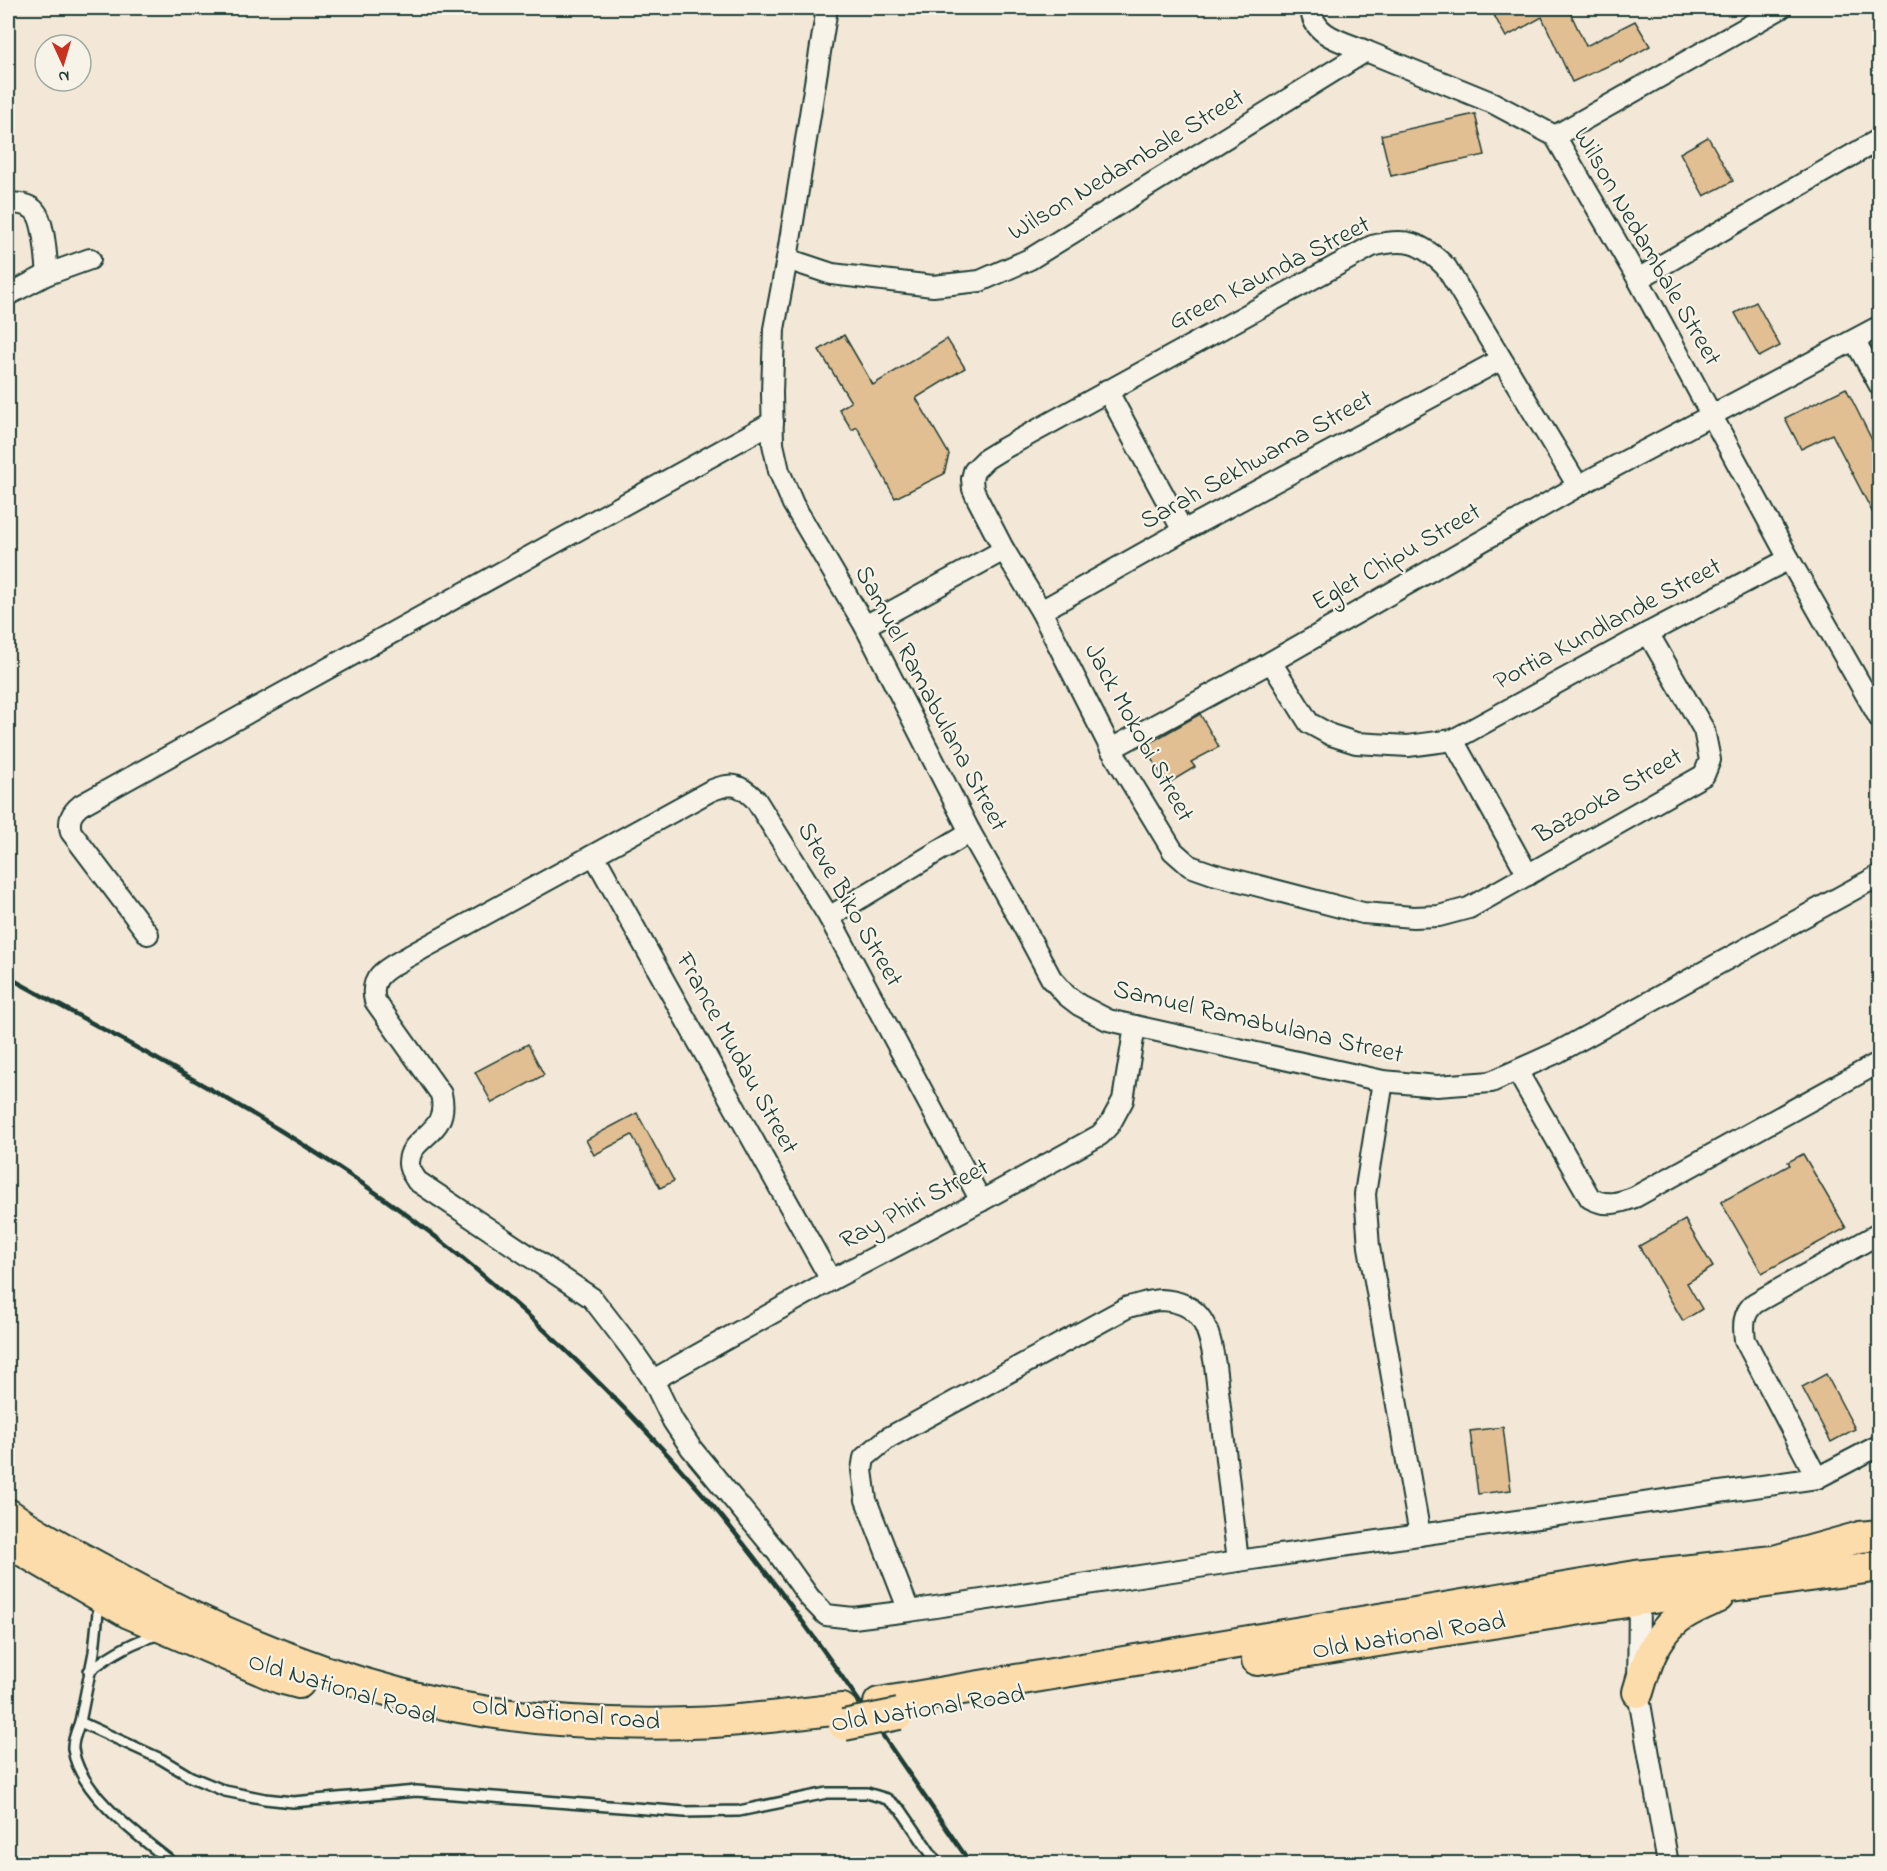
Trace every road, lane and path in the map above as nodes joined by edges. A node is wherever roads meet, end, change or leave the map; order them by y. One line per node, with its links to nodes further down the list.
1 (827, 8): 9 (street, Samuel Ramabulana Street)
2 (1311, 8): 4 (street)
3 (1781, 8): 5 (street)
4 (1366, 51): 5 (street, Wilson Nedambale Street); 9 (street, Wilson Nedambale Street)
5 (1555, 136): 11 (street, Wilson Nedambale Street)
6 (1880, 139): 11 (street)
7 (8, 203): 10 (street)
8 (90, 259): 10 (street)
9 (787, 260): 19 (street, Samuel Ramabulana Street)
10 (48, 274): 12 (street)
11 (1638, 279): 18 (street, Wilson Nedambale Street)
12 (8, 295)
13 (1880, 326): 14 (street, Eglet Chipu Street)
14 (1855, 340): 16 (street); 18 (street, Eglet Chipu Street)
15 (1500, 360): 17 (street, Green Kaunda Street); 20 (street, Green Kaunda Street); 21 (street, Sarah Sekhwama Street)
16 (1880, 386)
17 (1107, 390): 21 (street); 22 (street, Green Kaunda Street)
18 (1710, 415): 20 (street, Eglet Chipu Street); 23 (street, Wilson Nedambale Street)
19 (773, 422): 25 (street, Samuel Ramabulana Street); 37 (street)
20 (1578, 486): 27 (street, Eglet Chipu Street)
21 (1183, 531): 24 (street, Sarah Sekhwama Street)
22 (1004, 550): 24 (street, Jack Mokobi Street); 25 (street)
23 (1789, 558): 26 (street, Portia Kundlande Street); 28 (street, Wilson Nedambale Street)
24 (1041, 611): 31 (street, Jack Mokobi Street)
25 (865, 626): 32 (street, Samuel Ramabulana Street)
26 (1648, 633): 30 (street, Portia Kundlande Street); 34 (street, Bazooka Street)
27 (1271, 662): 30 (street); 31 (street, Eglet Chipu Street)
28 (1872, 691): 29 (street, Wilson Nedambale Street)
29 (1880, 718)
30 (1453, 740): 34 (street)
31 (1111, 749): 34 (street, Jack Mokobi Street)
32 (969, 832): 36 (street); 38 (street, Samuel Ramabulana Street)
33 (594, 855): 36 (street, Steve Biko Street); 44 (street, France Mudau Street); 45 (street)
34 (1528, 875)
35 (1880, 875): 40 (street, Samuel Ramabulana Street)
36 (829, 917): 42 (street, Steve Biko Street)
37 (148, 934)
38 (1135, 1026): 41 (street, Samuel Ramabulana Street); 42 (street, Ray Phiri Street)
39 (1880, 1062): 40 (street)
40 (1517, 1071): 41 (street, Samuel Ramabulana Street)
41 (1383, 1081): 49 (street)
42 (981, 1201): 44 (street, Ray Phiri Street)
43 (1880, 1233): 47 (street)
44 (831, 1280): 45 (street, Ray Phiri Street)
45 (653, 1380): 57 (street)
46 (1880, 1445): 47 (street)
47 (1818, 1478): 49 (street)
48 (8, 1514): 54 (main road, Old National road)
49 (1420, 1535): 52 (street)
50 (1880, 1535): 56 (main road, Old National Road)
51 (8, 1542): 54 (main road, Old National Road)
52 (1238, 1561): 57 (street); 57 (street)
53 (1880, 1566): 55 (main road, Old National Road)
54 (100, 1582): 58 (main road, Old National Road); 59 (lane); 61 (main road, Old National road)
55 (1749, 1584): 56 (main road, Old National Road); 60 (main road)
56 (1638, 1588): 60 (street); 61 (main road, Old National Road, bridge)
57 (909, 1611)
58 (171, 1632): 59 (lane); 61 (main road, Old National Road)
59 (89, 1671): 62 (lane)
60 (1638, 1692): 65 (street)
61 (843, 1717)
62 (80, 1722): 63 (lane); 64 (lane)
63 (174, 1863)
64 (938, 1863)
65 (1668, 1863)

